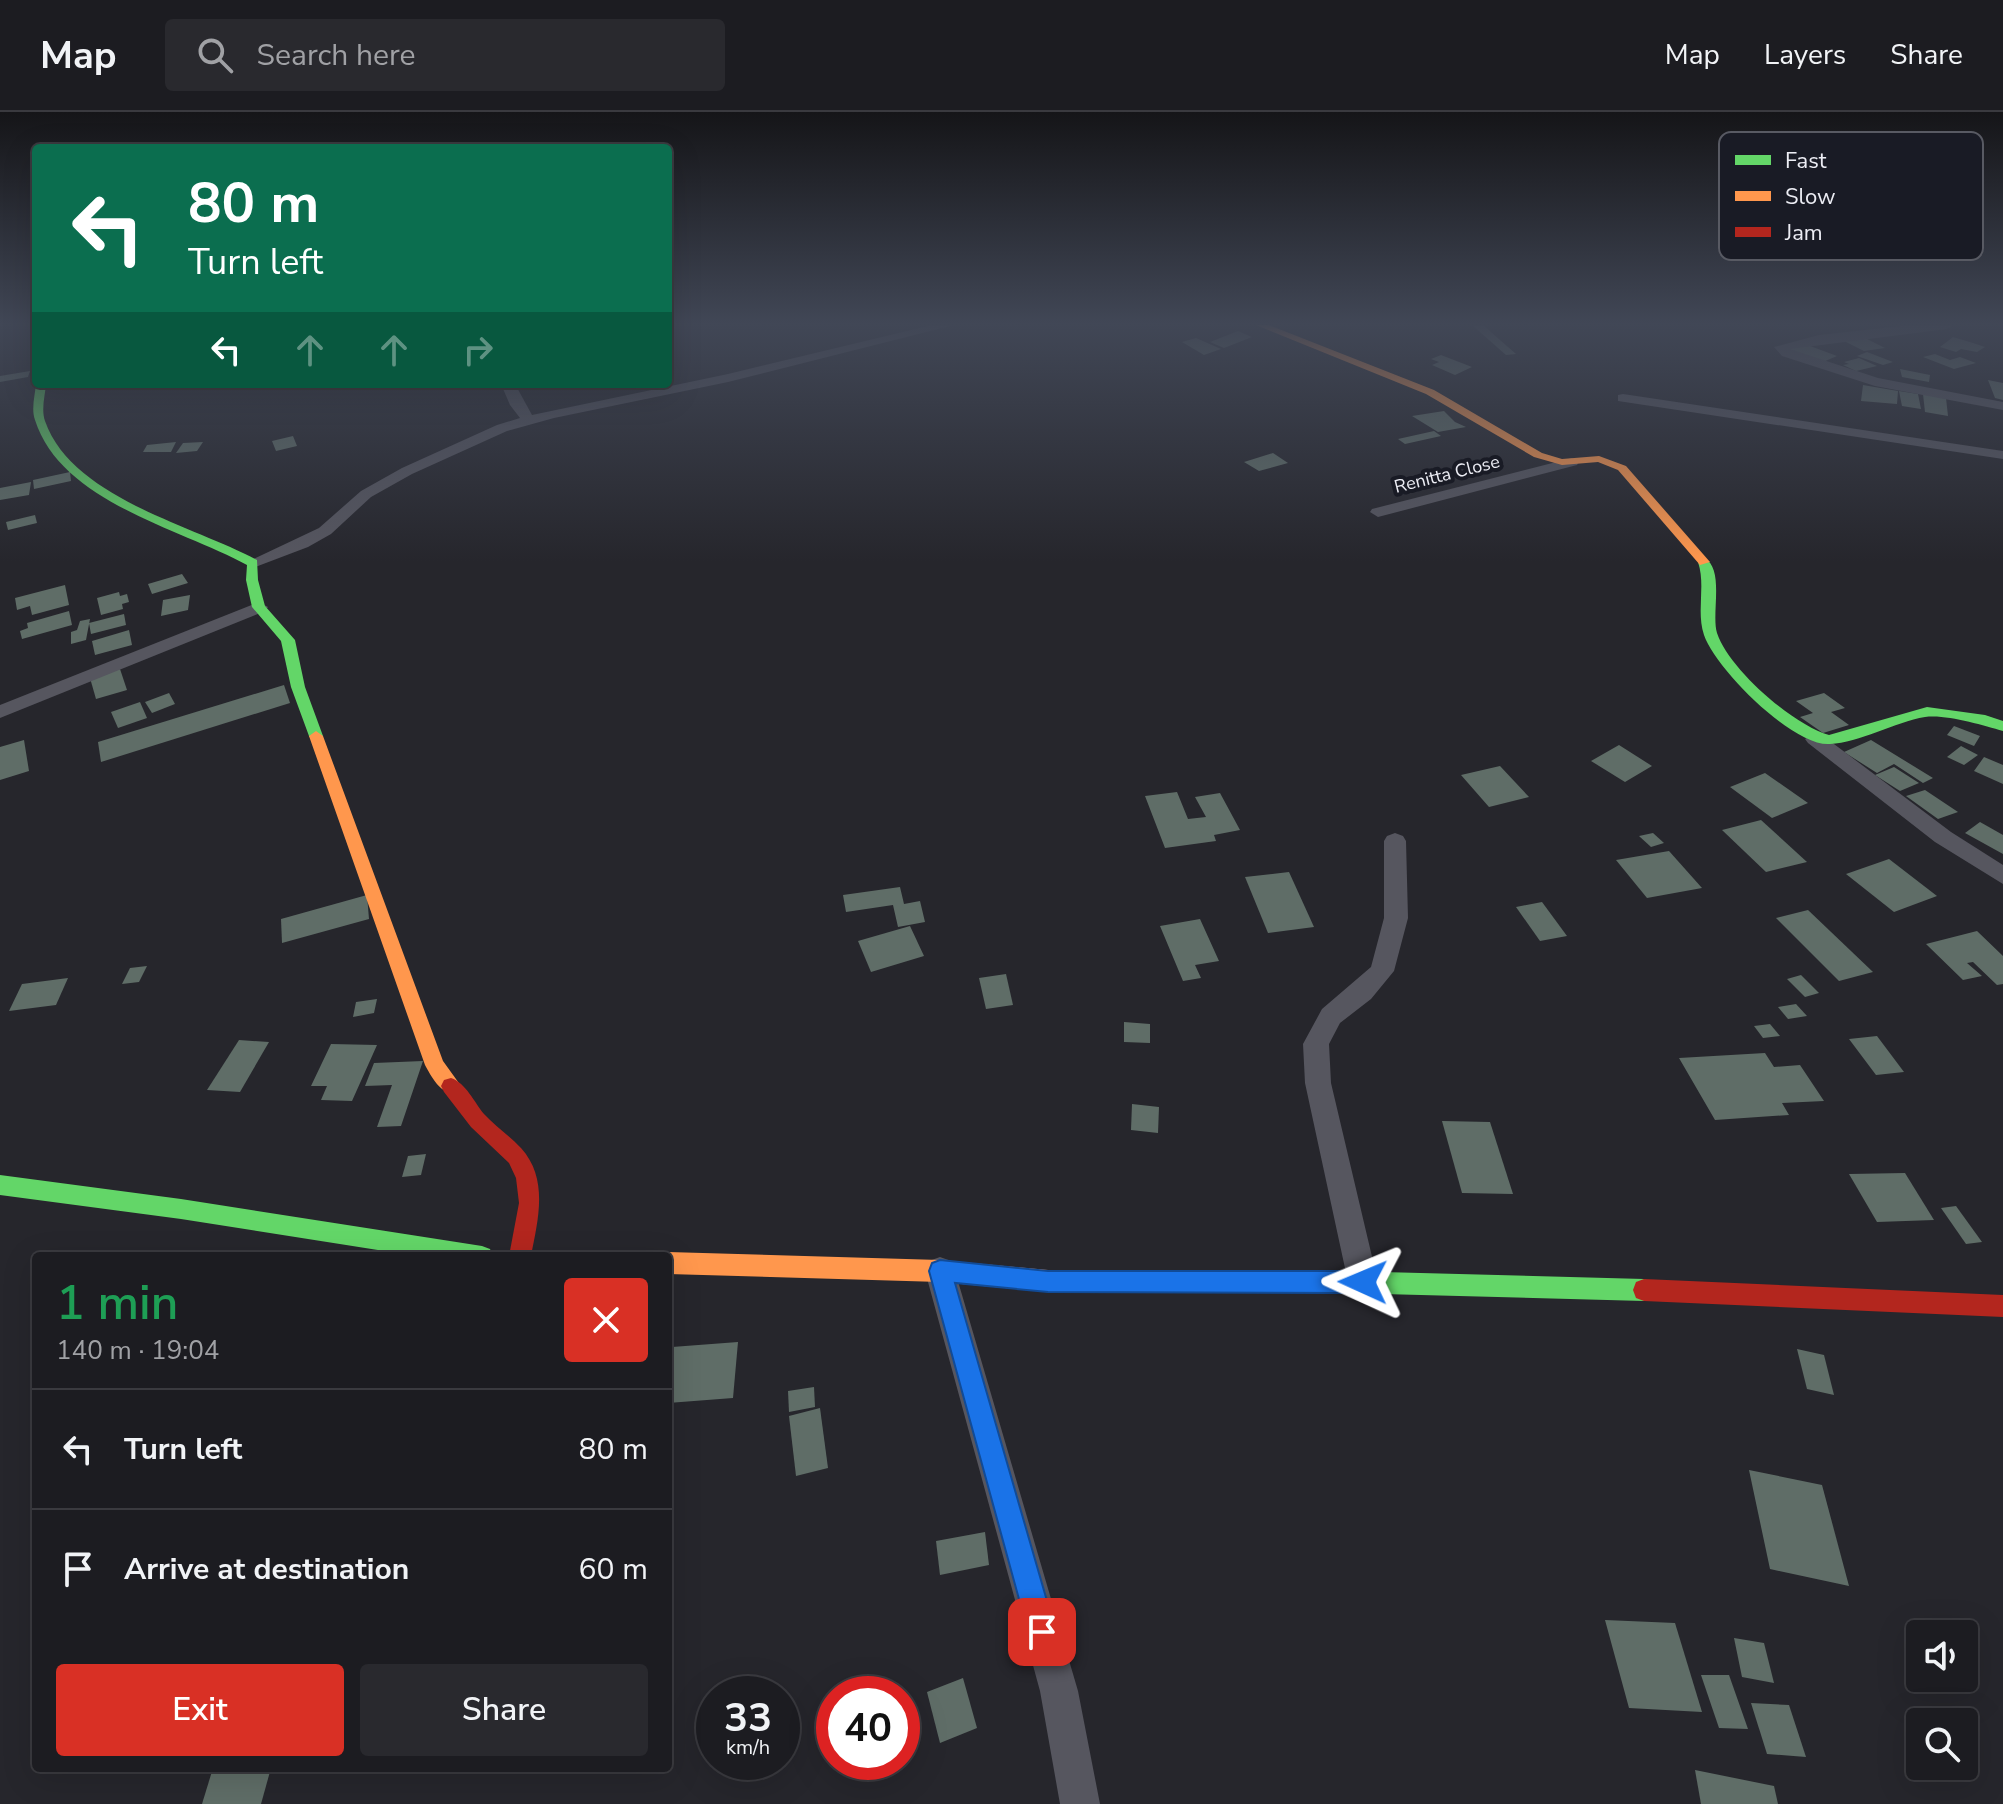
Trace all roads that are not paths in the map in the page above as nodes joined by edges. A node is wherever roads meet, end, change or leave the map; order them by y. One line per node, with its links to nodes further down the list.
1 (40, 404): 10 (street)
2 (517, 404): 6 (street)
3 (605, 404): 6 (street)
4 (1451, 404): 8 (street)
5 (1663, 404): 7 (street)
6 (529, 420): 10 (street)
7 (2003, 455)
8 (1572, 462): 9 (street, Renitta Close); 14 (street)
9 (1378, 512)
10 (253, 563): 11 (street)
11 (259, 607): 12 (street); 19 (street)
12 (0, 712)
13 (2003, 726): 14 (street)
14 (1815, 739): 16 (street)
15 (1395, 841): 22 (street)
16 (2003, 876)
17 (0, 1185): 18 (street)
18 (454, 1252)
19 (521, 1252)
20 (672, 1263): 21 (street)
21 (940, 1271): 22 (street); 24 (street)
22 (1363, 1282): 23 (street)
23 (2003, 1306)
24 (1080, 1804)

